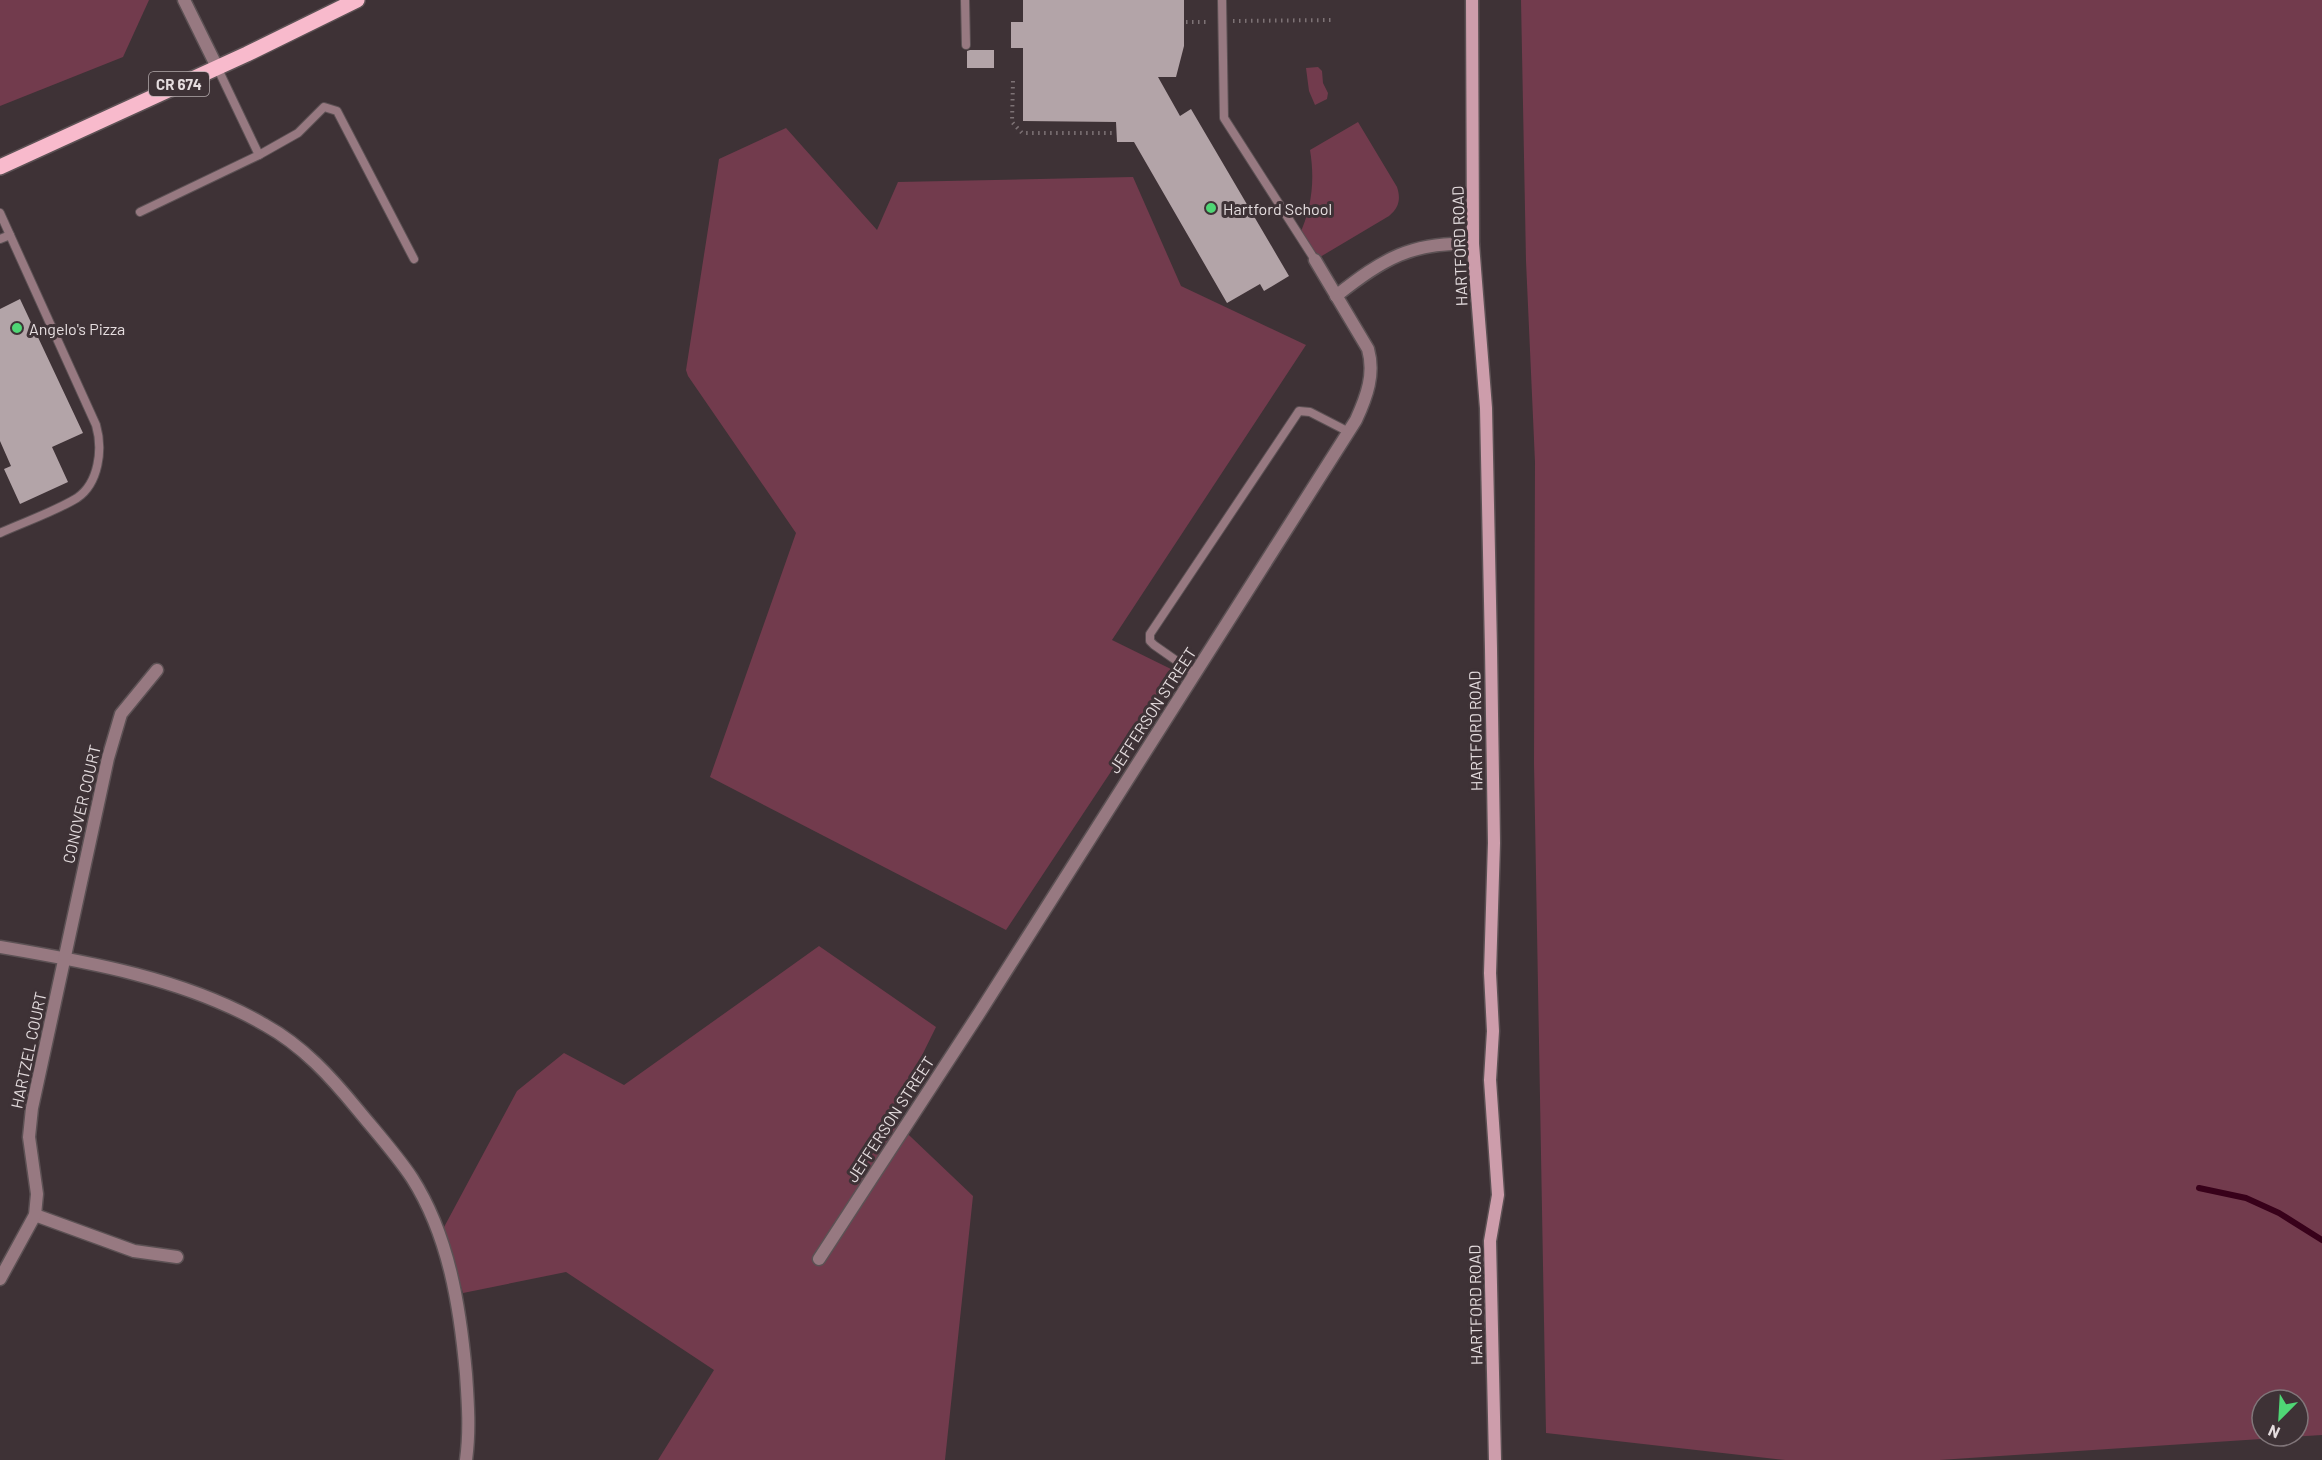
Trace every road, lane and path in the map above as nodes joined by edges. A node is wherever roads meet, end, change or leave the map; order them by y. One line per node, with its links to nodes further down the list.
1 (184, 0): 10 (street)
2 (357, 0): 10 (main road, CR 674)
3 (965, 0): 9 (lane)
4 (1222, 0): 7 (lane)
5 (1472, 0): 19 (street, HARTFORD ROAD)
6 (1331, 20): 7 (path)
7 (1222, 21): 8 (path); 21 (lane)
8 (1186, 22)
9 (966, 45)
10 (217, 67): 13 (lane); 14 (main road, CR 674)
11 (1012, 81): 12 (path)
12 (1113, 133)
13 (259, 155): 15 (lane); 20 (lane)
14 (0, 167)
15 (140, 212)
16 (0, 213): 17 (lane)
17 (10, 235): 18 (lane); 24 (lane)
18 (0, 239)
19 (1473, 244): 22 (street); 34 (street, HARTFORD ROAD)
20 (414, 259)
21 (1315, 260): 22 (street, JEFFERSON STREET)
22 (1336, 296): 23 (street, JEFFERSON STREET)
23 (1349, 432): 26 (street, JEFFERSON STREET); 26 (lane)
24 (0, 533)
25 (156, 670): 28 (street, CONOVER COURT)
26 (1194, 673): 31 (street, JEFFERSON STREET)
27 (0, 947): 28 (street)
28 (63, 958): 29 (street, HARTZEL COURT); 33 (street)
29 (35, 1215): 30 (street); 32 (street)
30 (177, 1257)
31 (819, 1259)
32 (0, 1279)
33 (466, 1460)
34 (1495, 1460)

